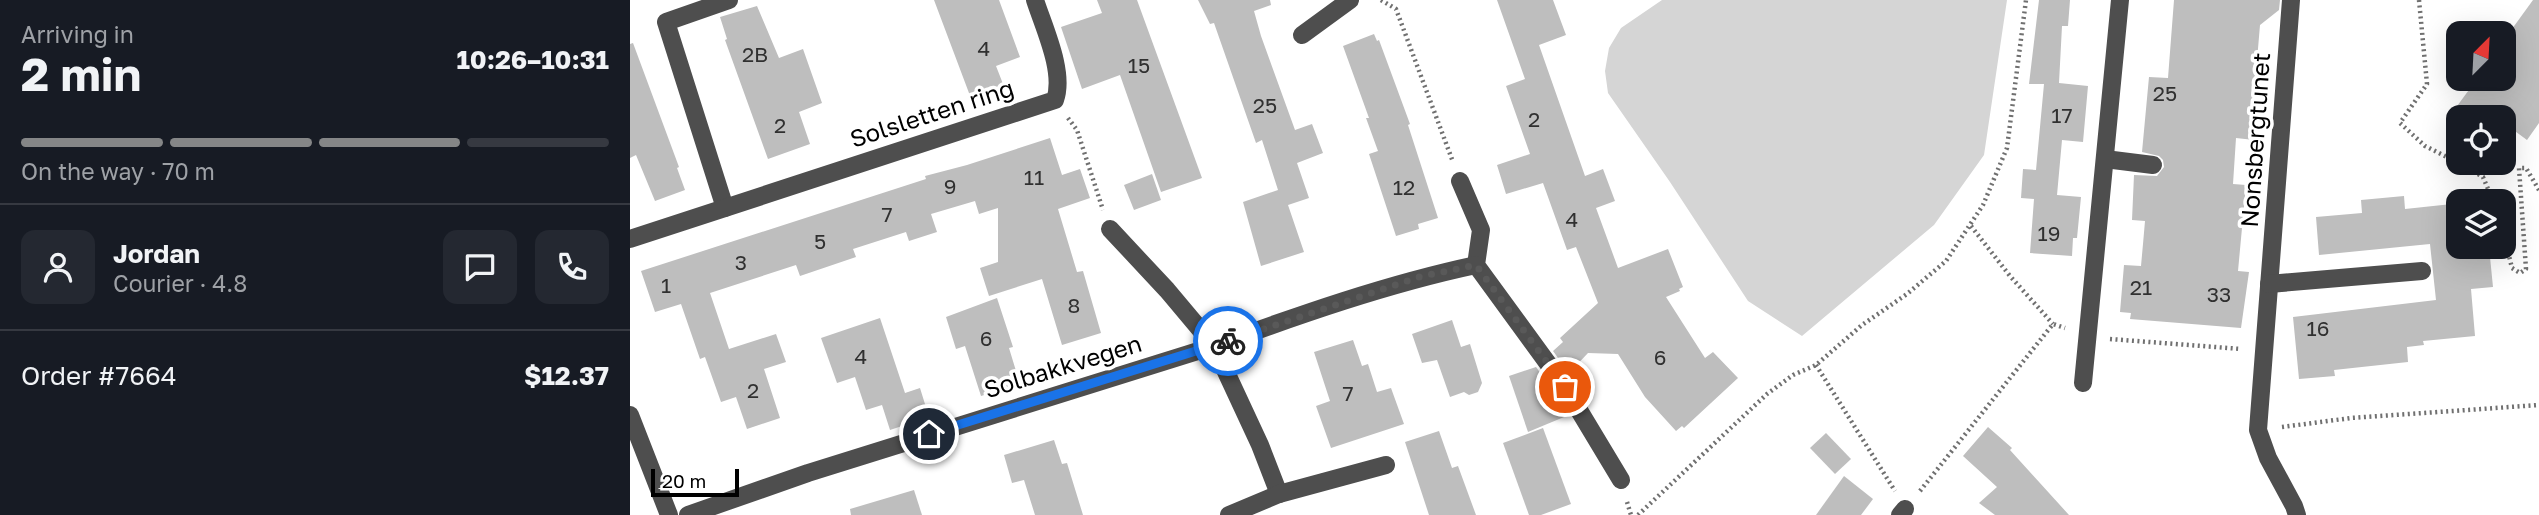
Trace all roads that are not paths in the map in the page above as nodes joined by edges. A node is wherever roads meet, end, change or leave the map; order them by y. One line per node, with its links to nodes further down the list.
1 (729, 0): 10 (street)
2 (1035, 0): 10 (street, Solsletten ring)
3 (1350, 0): 6 (street)
4 (2120, 0): 7 (street)
5 (2291, 0): 15 (street, Nonsbergtunet)
6 (1302, 35)
7 (2105, 159): 8 (street); 17 (street)
8 (2153, 164)
9 (1460, 181): 13 (street)
10 (725, 208): 12 (street, Solsletten ring)
11 (1110, 229): 16 (street)
12 (630, 239)
13 (1476, 265): 16 (street, Solbakkvegen); 20 (street)
14 (2422, 271): 15 (street)
15 (2269, 285): 25 (street, Nonsbergtunet)
16 (1214, 346): 21 (street); 23 (street, Solbakkvegen)
17 (2083, 383)
18 (630, 415): 22 (street)
19 (1386, 465): 21 (street)
20 (1621, 480)
21 (1279, 494): 24 (street)
22 (669, 515)
23 (688, 515)
24 (1229, 515)
25 (2297, 515)

